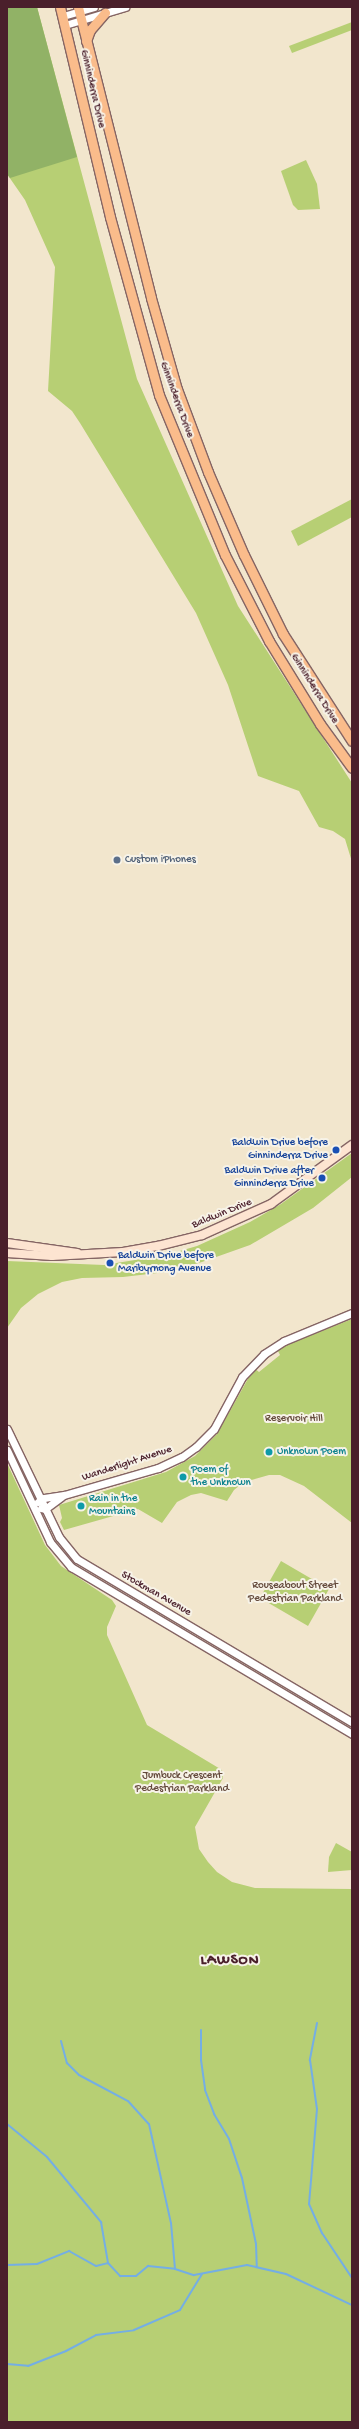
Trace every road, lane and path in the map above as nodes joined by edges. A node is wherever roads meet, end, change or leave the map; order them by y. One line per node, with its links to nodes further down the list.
1 (94, 7): 3 (street)
2 (125, 7): 4 (street)
3 (80, 13): 4 (street); 5 (street); 6 (main road, Ginninderra Drive)
4 (106, 13): 6 (main road)
5 (63, 16): 8 (main road, Ginninderra Drive)
6 (86, 41): 7 (main road, Ginninderra Drive)
7 (352, 740)
8 (352, 768)
9 (352, 1146): 12 (main road, Baldwin Drive)
10 (7, 1243): 12 (main road, Baldwin Drive)
11 (7, 1253): 12 (main road, Baldwin Drive)
12 (82, 1254)
13 (352, 1313): 16 (street, Wanderlight Avenue)
14 (7, 1429): 17 (street, Stockman Avenue)
15 (7, 1450): 18 (street, Stockman Avenue)
16 (64, 1495): 17 (street, Wanderlight Avenue); 19 (street, Wanderlight Avenue)
17 (40, 1499): 18 (street); 19 (street, Stockman Avenue)
18 (34, 1508): 19 (street); 21 (street, Stockman Avenue)
19 (45, 1509): 20 (street, Stockman Avenue)
20 (352, 1722)
21 (352, 1734)

